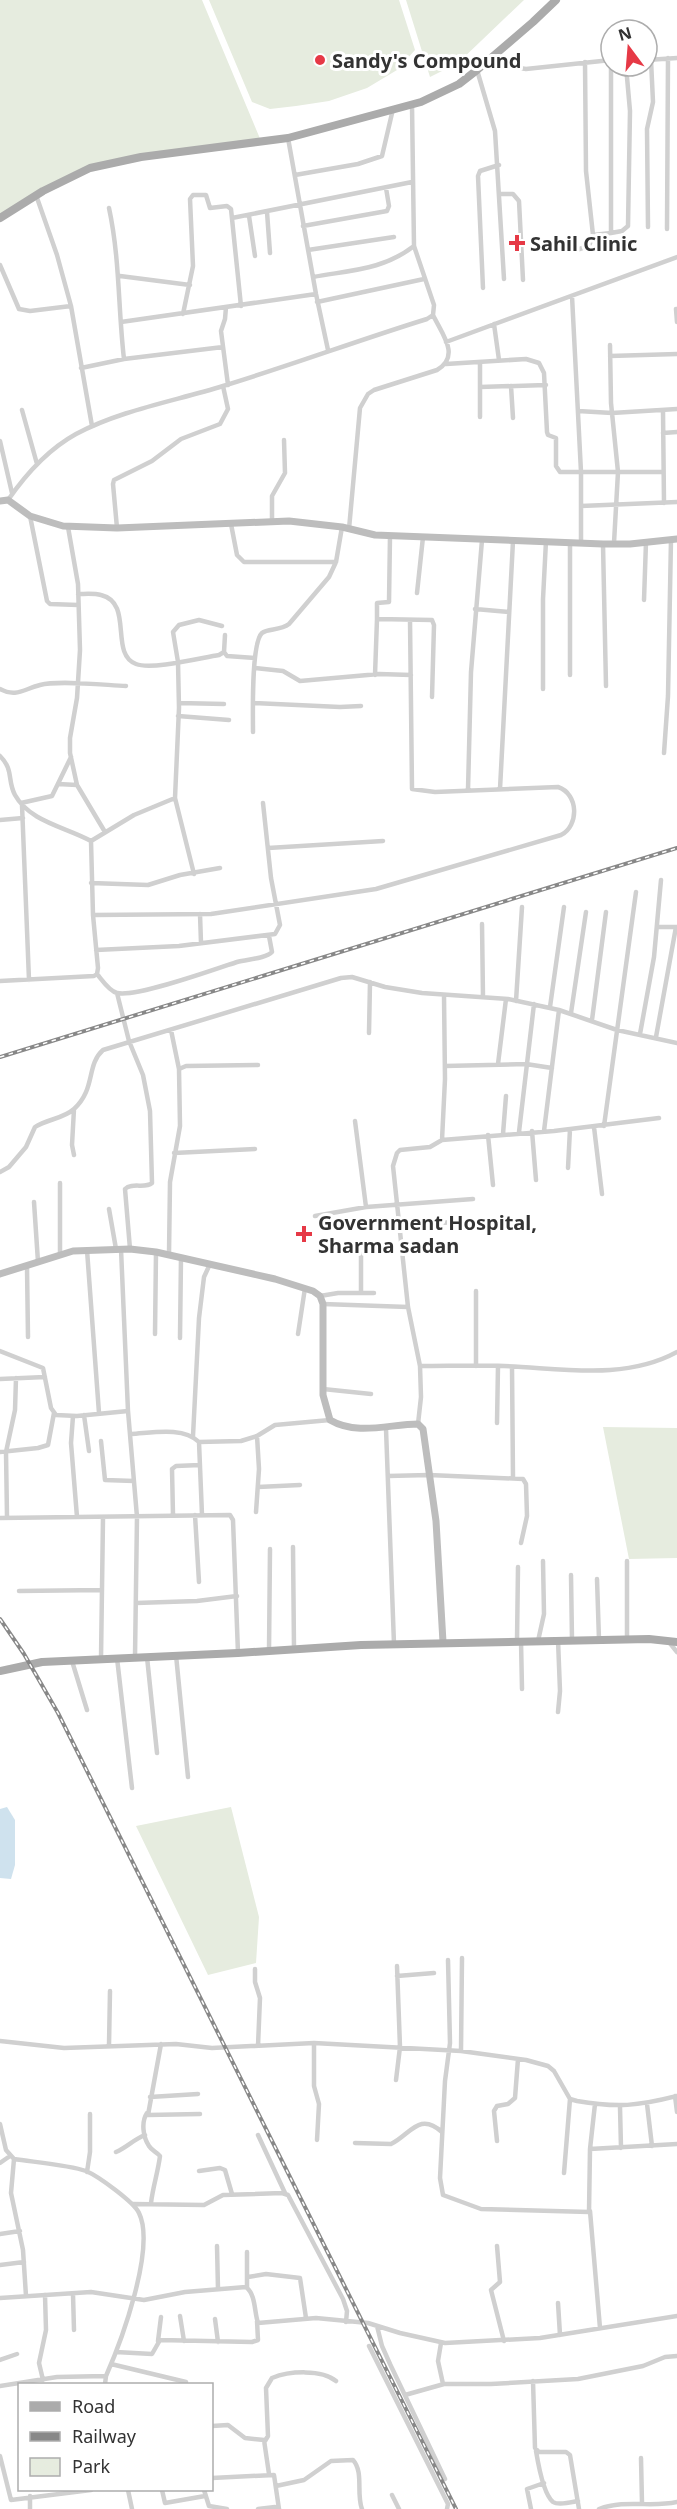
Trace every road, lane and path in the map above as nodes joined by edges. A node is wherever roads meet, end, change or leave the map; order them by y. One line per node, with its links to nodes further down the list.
1 (556, 0): 2 (main road)
2 (494, 55): 7 (street); 8 (main road)
3 (668, 58): 4 (street); 5 (street); 29 (street)
4 (677, 58)
5 (659, 59)
6 (599, 61): 7 (street)
7 (585, 62): 31 (street)
8 (477, 70): 12 (main road); 15 (street)
9 (611, 78): 30 (street)
10 (627, 78): 30 (street)
11 (651, 78): 28 (street)
12 (412, 105): 13 (main road); 17 (street)
13 (393, 110): 14 (main road); 16 (street)
14 (288, 138): 16 (street); 20 (main road)
15 (499, 165): 19 (street); 46 (street)
16 (295, 175): 21 (street)
17 (412, 182): 18 (street); 33 (street)
18 (386, 188): 21 (street); 27 (street)
19 (500, 194): 43 (street); 44 (street)
20 (36, 195): 25 (main road); 50 (street)
21 (300, 206): 23 (street); 27 (street)
22 (109, 208): 40 (street)
23 (267, 212): 24 (street); 36 (street)
24 (249, 216): 26 (street); 37 (street)
25 (0, 218)
26 (232, 218): 45 (street); 51 (street)
27 (303, 226): 34 (street)
28 (648, 227)
29 (667, 229)
30 (611, 232): 31 (street)
31 (593, 235): 35 (street)
32 (394, 237): 34 (street)
33 (414, 246): 41 (street); 42 (street)
34 (308, 250): 41 (street)
35 (573, 251)
36 (270, 252)
37 (255, 256)
38 (677, 257): 48 (street)
39 (0, 265): 50 (street)
40 (120, 276): 45 (street); 56 (street)
41 (313, 277): 47 (street)
42 (424, 279): 49 (street); 55 (street)
43 (504, 279)
44 (523, 280)
45 (190, 285): 54 (street)
46 (483, 288)
47 (316, 294): 49 (street); 51 (street)
48 (572, 296): 58 (street); 76 (street)
49 (317, 302): 62 (street)
50 (71, 306): 69 (street)
51 (241, 306): 52 (street)
52 (226, 308): 54 (street); 61 (street)
53 (676, 309): 57 (street)
54 (183, 314): 56 (street)
55 (433, 315): 59 (street); 62 (street)
56 (121, 322): 65 (street)
57 (677, 322)
58 (494, 324): 59 (street); 66 (street)
59 (446, 342): 68 (street)
60 (610, 345): 64 (street)
61 (223, 347): 65 (street); 71 (street)
62 (328, 350): 71 (street)
63 (677, 354): 64 (street)
64 (610, 356): 78 (street)
65 (124, 359): 69 (street)
66 (499, 360): 67 (street); 70 (street)
67 (480, 362): 68 (street); 73 (street)
68 (446, 364): 100 (street)
69 (81, 368): 81 (street)
70 (546, 385): 72 (street); 87 (street)
71 (226, 386): 81 (street); 99 (street)
72 (511, 386): 73 (street); 80 (street)
73 (480, 387): 79 (street)
74 (677, 409): 77 (street)
75 (22, 410): 86 (street)
76 (578, 411): 78 (street); 87 (street)
77 (663, 411): 78 (street); 83 (street)
78 (612, 413): 88 (street)
79 (480, 417)
80 (513, 418)
81 (92, 426): 86 (street)
82 (677, 432): 83 (street)
83 (663, 434): 89 (street)
84 (284, 440): 96 (street)
85 (0, 441): 90 (street)
86 (37, 464): 90 (street)
87 (581, 472): 88 (street); 94 (street)
88 (618, 472): 89 (street); 93 (street)
89 (663, 472): 92 (street)
90 (7, 498): 95 (street)
91 (677, 502): 92 (street)
92 (664, 503): 93 (street)
93 (618, 505): 94 (street); 110 (street)
94 (581, 506): 109 (street)
95 (30, 516): 98 (street); 116 (street)
96 (272, 521): 97 (street); 100 (street)
97 (231, 524): 99 (street); 112 (street)
98 (66, 526): 99 (street); 114 (street)
99 (117, 528)
100 (345, 528): 101 (street); 112 (street)
101 (390, 536): 102 (street); 119 (street)
102 (423, 537): 104 (street); 113 (street)
103 (674, 539): 108 (street); 143 (street)
104 (482, 540): 105 (street); 117 (street)
105 (513, 541): 106 (street); 118 (street)
106 (546, 541): 107 (street); 134 (street)
107 (570, 542): 109 (street); 129 (street)
108 (646, 542): 110 (street); 115 (street)
109 (581, 543): 111 (street)
110 (614, 543): 111 (street)
111 (603, 544): 132 (street)
112 (336, 562): 124 (street)
113 (417, 592)
114 (78, 594): 116 (street); 125 (street)
115 (644, 600)
116 (78, 605): 130 (street)
117 (475, 609): 118 (street); 149 (street)
118 (509, 612): 148 (street)
119 (377, 619): 120 (street); 127 (street)
120 (410, 620): 128 (street); 135 (street)
121 (222, 626): 125 (street)
122 (225, 635): 123 (street)
123 (224, 652): 124 (street); 125 (street)
124 (255, 658): 126 (street)
125 (178, 662): 136 (street)
126 (255, 668): 127 (street); 137 (street)
127 (375, 675): 128 (street)
128 (411, 675): 149 (street)
129 (570, 675)
130 (77, 685): 131 (street); 133 (street); 145 (street)
131 (126, 686)
132 (606, 686)
133 (0, 689)
134 (543, 689)
135 (432, 697)
136 (178, 703): 138 (street); 140 (street)
137 (253, 703): 139 (street); 142 (street)
138 (224, 704)
139 (361, 706)
140 (178, 716): 141 (street); 150 (street)
141 (229, 720)
142 (253, 732)
143 (664, 753)
144 (0, 756): 152 (street)
145 (71, 757): 146 (street); 147 (street)
146 (58, 784): 147 (street); 152 (street)
147 (77, 785): 155 (street)
148 (500, 789): 149 (street); 164 (street)
149 (468, 790)
150 (175, 798): 155 (street); 160 (street)
151 (263, 803): 158 (street)
152 (21, 804): 153 (street); 156 (street)
153 (23, 818): 154 (street); 178 (street)
154 (0, 820)
155 (105, 832): 156 (street)
156 (91, 841): 162 (street)
157 (383, 841): 158 (street)
158 (268, 848): 164 (street)
159 (220, 868): 160 (street)
160 (194, 874): 162 (street)
161 (662, 880): 172 (street)
162 (91, 883): 170 (street)
163 (636, 892): 192 (street)
164 (276, 904): 169 (street); 174 (street)
165 (522, 907): 185 (street)
166 (564, 907): 187 (street)
167 (586, 912): 189 (street)
168 (606, 912): 190 (street)
169 (200, 914): 170 (street); 175 (street)
170 (93, 915): 176 (street)
171 (482, 924): 183 (street)
172 (658, 927): 173 (street); 194 (street)
173 (676, 927): 195 (street)
174 (269, 936): 175 (street); 181 (street)
175 (201, 944): 176 (street)
176 (96, 950): 177 (street)
177 (97, 974): 178 (street); 181 (street)
178 (29, 980): 179 (street)
179 (0, 981)
180 (370, 982): 182 (street); 191 (street); 193 (street)
181 (117, 993): 196 (street)
182 (444, 994): 183 (street); 201 (street)
183 (483, 997): 184 (street)
184 (506, 999): 185 (street); 198 (street)
185 (516, 1000): 186 (street)
186 (534, 1004): 187 (street); 199 (street)
187 (550, 1007): 188 (street)
188 (559, 1010): 189 (street); 202 (street)
189 (571, 1013): 190 (street)
190 (592, 1020): 192 (street)
191 (171, 1030): 196 (street); 203 (street)
192 (617, 1030): 194 (street); 208 (street)
193 (369, 1033)
194 (640, 1034): 195 (street)
195 (656, 1037): 197 (street)
196 (129, 1041): 205 (street); 235 (street)
197 (677, 1043)
198 (498, 1064): 199 (street); 201 (street)
199 (526, 1064): 202 (street); 213 (street)
200 (258, 1065): 203 (street)
201 (445, 1066): 216 (street)
202 (552, 1068): 212 (street)
203 (179, 1069): 218 (street)
204 (506, 1096): 214 (street)
205 (74, 1109): 219 (street); 221 (street)
206 (659, 1118): 208 (street)
207 (355, 1121): 229 (street)
208 (604, 1126): 209 (street)
209 (594, 1127): 210 (street); 225 (street)
210 (570, 1129): 212 (street); 220 (street)
211 (532, 1131): 212 (street); 213 (street); 222 (street)
212 (544, 1131)
213 (519, 1132): 214 (street)
214 (503, 1134): 215 (street)
215 (488, 1135): 216 (street); 224 (street)
216 (442, 1140): 228 (street)
217 (255, 1149): 218 (street)
218 (174, 1153): 238 (street)
219 (74, 1155)
220 (568, 1168)
221 (0, 1172)
222 (536, 1180)
223 (60, 1183): 240 (street)
224 (493, 1185)
225 (602, 1194)
226 (473, 1199): 228 (street)
227 (34, 1202): 242 (street)
228 (396, 1205): 229 (street); 233 (street)
229 (366, 1208): 231 (street)
230 (110, 1209): 234 (street)
231 (315, 1216)
232 (468, 1220): 233 (street)
233 (400, 1228): 252 (street)
234 (118, 1249): 235 (street); 236 (street); 268 (street)
235 (130, 1249): 237 (street)
236 (87, 1250): 240 (street); 270 (street)
237 (156, 1252): 238 (street); 253 (street)
238 (170, 1254): 241 (street)
239 (361, 1254): 248 (street)
240 (60, 1256): 242 (street)
241 (181, 1257): 243 (street); 256 (street)
242 (39, 1263): 244 (street)
243 (210, 1264): 246 (street); 278 (street)
244 (27, 1267): 245 (street); 255 (street)
245 (0, 1274)
246 (304, 1288): 250 (street); 254 (street)
247 (476, 1292): 260 (street)
248 (362, 1293): 249 (street); 250 (street)
249 (375, 1293)
250 (320, 1296): 251 (street)
251 (323, 1304): 252 (street); 266 (street)
252 (408, 1307): 259 (street)
253 (155, 1334)
254 (298, 1334)
255 (28, 1337)
256 (180, 1338)
257 (0, 1352): 263 (street)
258 (677, 1352): 262 (street)
259 (420, 1366): 260 (street); 275 (street)
260 (476, 1366): 261 (street)
261 (498, 1366): 262 (street); 274 (street)
262 (513, 1367): 287 (street)
263 (45, 1377): 264 (street); 269 (street)
264 (15, 1378): 265 (street); 283 (street)
265 (0, 1379)
266 (323, 1389): 267 (street); 273 (street)
267 (371, 1394)
268 (128, 1411): 270 (street); 277 (street)
269 (54, 1413): 272 (street); 283 (street)
270 (99, 1413): 271 (street)
271 (84, 1415): 272 (street); 282 (street)
272 (73, 1416): 296 (street)
273 (330, 1420): 276 (street); 279 (street)
274 (497, 1422)
275 (418, 1424): 276 (street); 285 (street)
276 (386, 1429): 286 (street)
277 (131, 1434): 278 (street); 288 (street)
278 (193, 1436): 281 (street)
279 (257, 1436): 281 (street); 290 (street)
280 (100, 1442): 288 (street)
281 (199, 1442): 284 (street)
282 (89, 1451)
283 (3, 1452): 295 (street)
284 (200, 1465): 292 (street); 294 (street)
285 (429, 1475): 286 (street); 287 (street); 320 (street)
286 (388, 1476): 322 (street)
287 (513, 1478): 300 (street)
288 (134, 1481): 297 (street)
289 (300, 1485): 290 (street)
290 (258, 1487): 291 (street)
291 (256, 1512)
292 (173, 1515): 293 (street); 297 (street)
293 (195, 1515): 294 (street); 308 (street)
294 (202, 1515): 311 (street)
295 (7, 1517): 296 (street); 298 (street)
296 (77, 1517): 299 (street)
297 (137, 1517): 299 (street); 312 (street)
298 (0, 1518)
299 (103, 1518): 309 (street)
300 (521, 1543)
301 (293, 1547): 323 (street)
302 (270, 1549): 324 (street)
303 (543, 1561): 319 (street)
304 (627, 1561): 313 (street)
305 (518, 1567): 318 (street)
306 (571, 1575): 315 (street)
307 (597, 1579): 316 (street)
308 (199, 1582)
309 (102, 1590): 310 (street); 331 (street)
310 (19, 1591)
311 (237, 1596): 312 (street); 326 (street)
312 (136, 1603): 329 (street)
313 (627, 1639): 316 (main road); 317 (main road)
314 (558, 1640): 315 (main road); 319 (main road); 336 (street)
315 (572, 1640): 316 (main road)
316 (599, 1640)
317 (667, 1640): 321 (main road); 325 (street)
318 (519, 1641): 319 (main road); 320 (main road); 334 (street)
319 (538, 1641)
320 (443, 1642): 322 (main road)
321 (677, 1642)
322 (394, 1644): 323 (main road)
323 (294, 1648): 324 (main road)
324 (269, 1651): 326 (main road)
325 (677, 1652)
326 (238, 1653): 327 (main road)
327 (176, 1655): 328 (main road); 338 (street)
328 (147, 1656): 329 (main road); 337 (street)
329 (135, 1657): 330 (main road)
330 (117, 1658): 331 (main road); 339 (street)
331 (101, 1659): 332 (main road)
332 (72, 1660): 333 (main road); 335 (street)
333 (0, 1671)
334 (522, 1689)
335 (87, 1710)
336 (558, 1712)
337 (157, 1753)
338 (188, 1777)
339 (132, 1788)
340 (462, 1958): 354 (street)
341 (448, 1960): 353 (street)
342 (397, 1966): 345 (street)
343 (255, 1969): 351 (street)
344 (434, 1973): 345 (street)
345 (397, 1976): 352 (street)
346 (110, 1991): 350 (street)
347 (0, 2041): 350 (street)
348 (314, 2043): 351 (street); 352 (street); 372 (street)
349 (160, 2044): 350 (street); 351 (street); 359 (street)
350 (109, 2045)
351 (258, 2046)
352 (400, 2047): 353 (street); 356 (street)
353 (449, 2051): 354 (street); 369 (street)
354 (461, 2051): 355 (street)
355 (518, 2059): 360 (street); 373 (street)
356 (396, 2080)
357 (198, 2094): 359 (street)
358 (676, 2096): 362 (street); 364 (street)
359 (150, 2097): 365 (street)
360 (570, 2099): 361 (street); 384 (street)
361 (594, 2104): 363 (street); 378 (street)
362 (647, 2104): 363 (street); 376 (street)
363 (620, 2107): 377 (street)
364 (677, 2112)
365 (147, 2113): 367 (street); 370 (street)
366 (90, 2114): 383 (street)
367 (200, 2114)
368 (0, 2124): 380 (street)
369 (442, 2133): 374 (street); 389 (street)
370 (145, 2135): 379 (street); 387 (street)
371 (258, 2135): 385 (street)
372 (317, 2140)
373 (497, 2141)
374 (355, 2143)
375 (677, 2144): 376 (street)
376 (652, 2146): 377 (street)
377 (621, 2148): 378 (street)
378 (590, 2149): 389 (street)
379 (116, 2152)
380 (12, 2158): 381 (street); 383 (street); 390 (street)
381 (0, 2163)
382 (199, 2171): 386 (street)
383 (87, 2172): 388 (street)
384 (564, 2173)
385 (285, 2193): 386 (street); 412 (street)
386 (232, 2194): 387 (street)
387 (151, 2203): 388 (street)
388 (133, 2204): 404 (street)
389 (590, 2211): 414 (street)
390 (20, 2231): 391 (street); 395 (street)
391 (0, 2234)
392 (217, 2246): 399 (street)
393 (497, 2246): 419 (street)
394 (247, 2252): 397 (street)
395 (24, 2262): 396 (street); 402 (street)
396 (0, 2265)
397 (248, 2277): 398 (street); 409 (street)
398 (248, 2287): 399 (street); 411 (street)
399 (218, 2289): 404 (street)
400 (73, 2294): 401 (street); 404 (street); 415 (street)
401 (45, 2295): 402 (street); 429 (street)
402 (26, 2296): 403 (street)
403 (0, 2298)
404 (133, 2300): 423 (street)
405 (558, 2302): 416 (street)
406 (180, 2316): 418 (street)
407 (677, 2316): 414 (street)
408 (161, 2317): 417 (street)
409 (306, 2318): 411 (street); 412 (street)
410 (215, 2319): 420 (street)
411 (257, 2321): 420 (street)
412 (346, 2322): 413 (street)
413 (377, 2326): 421 (street); 438 (street)
414 (600, 2328): 416 (street)
415 (74, 2330)
416 (560, 2335): 419 (street)
417 (158, 2341): 418 (street); 423 (street)
418 (184, 2341): 420 (street)
419 (504, 2341): 421 (street)
420 (218, 2342)
421 (441, 2343): 436 (street)
422 (369, 2346): 467 (street)
423 (116, 2352): 427 (street)
424 (17, 2354): 426 (street)
425 (677, 2356): 431 (street)
426 (0, 2360)
427 (111, 2364): 428 (street); 432 (street)
428 (106, 2376): 429 (street); 435 (street)
429 (43, 2380): 434 (street)
430 (336, 2381): 440 (street)
431 (533, 2381): 436 (street); 441 (street)
432 (186, 2382)
433 (18, 2383): 437 (street)
434 (22, 2383)
435 (105, 2383)
436 (443, 2384): 438 (street)
437 (0, 2386)
438 (405, 2395): 446 (street)
439 (213, 2426): 440 (street)
440 (265, 2441): 444 (street)
441 (536, 2451): 448 (street); 457 (street)
442 (0, 2457): 447 (street)
443 (641, 2458): 459 (street)
444 (269, 2474): 445 (street); 449 (street)
445 (213, 2478)
446 (445, 2479)
447 (3, 2483): 455 (street)
448 (544, 2483): 457 (street); 468 (street)
449 (276, 2486): 464 (street); 465 (street)
450 (88, 2491): 455 (street)
451 (128, 2491): 461 (street)
452 (162, 2491): 456 (street)
453 (204, 2491): 456 (street)
454 (392, 2495): 466 (street)
455 (30, 2496): 460 (street)
456 (205, 2496): 462 (street)
457 (578, 2502): 469 (street)
458 (677, 2502): 459 (street)
459 (642, 2503): 470 (street)
460 (30, 2509)
461 (132, 2509)
462 (227, 2509)
463 (258, 2509): 464 (street)
464 (279, 2509)
465 (362, 2509)
466 (399, 2509)
467 (447, 2509)
468 (531, 2509)
469 (579, 2509)
470 (599, 2509)

